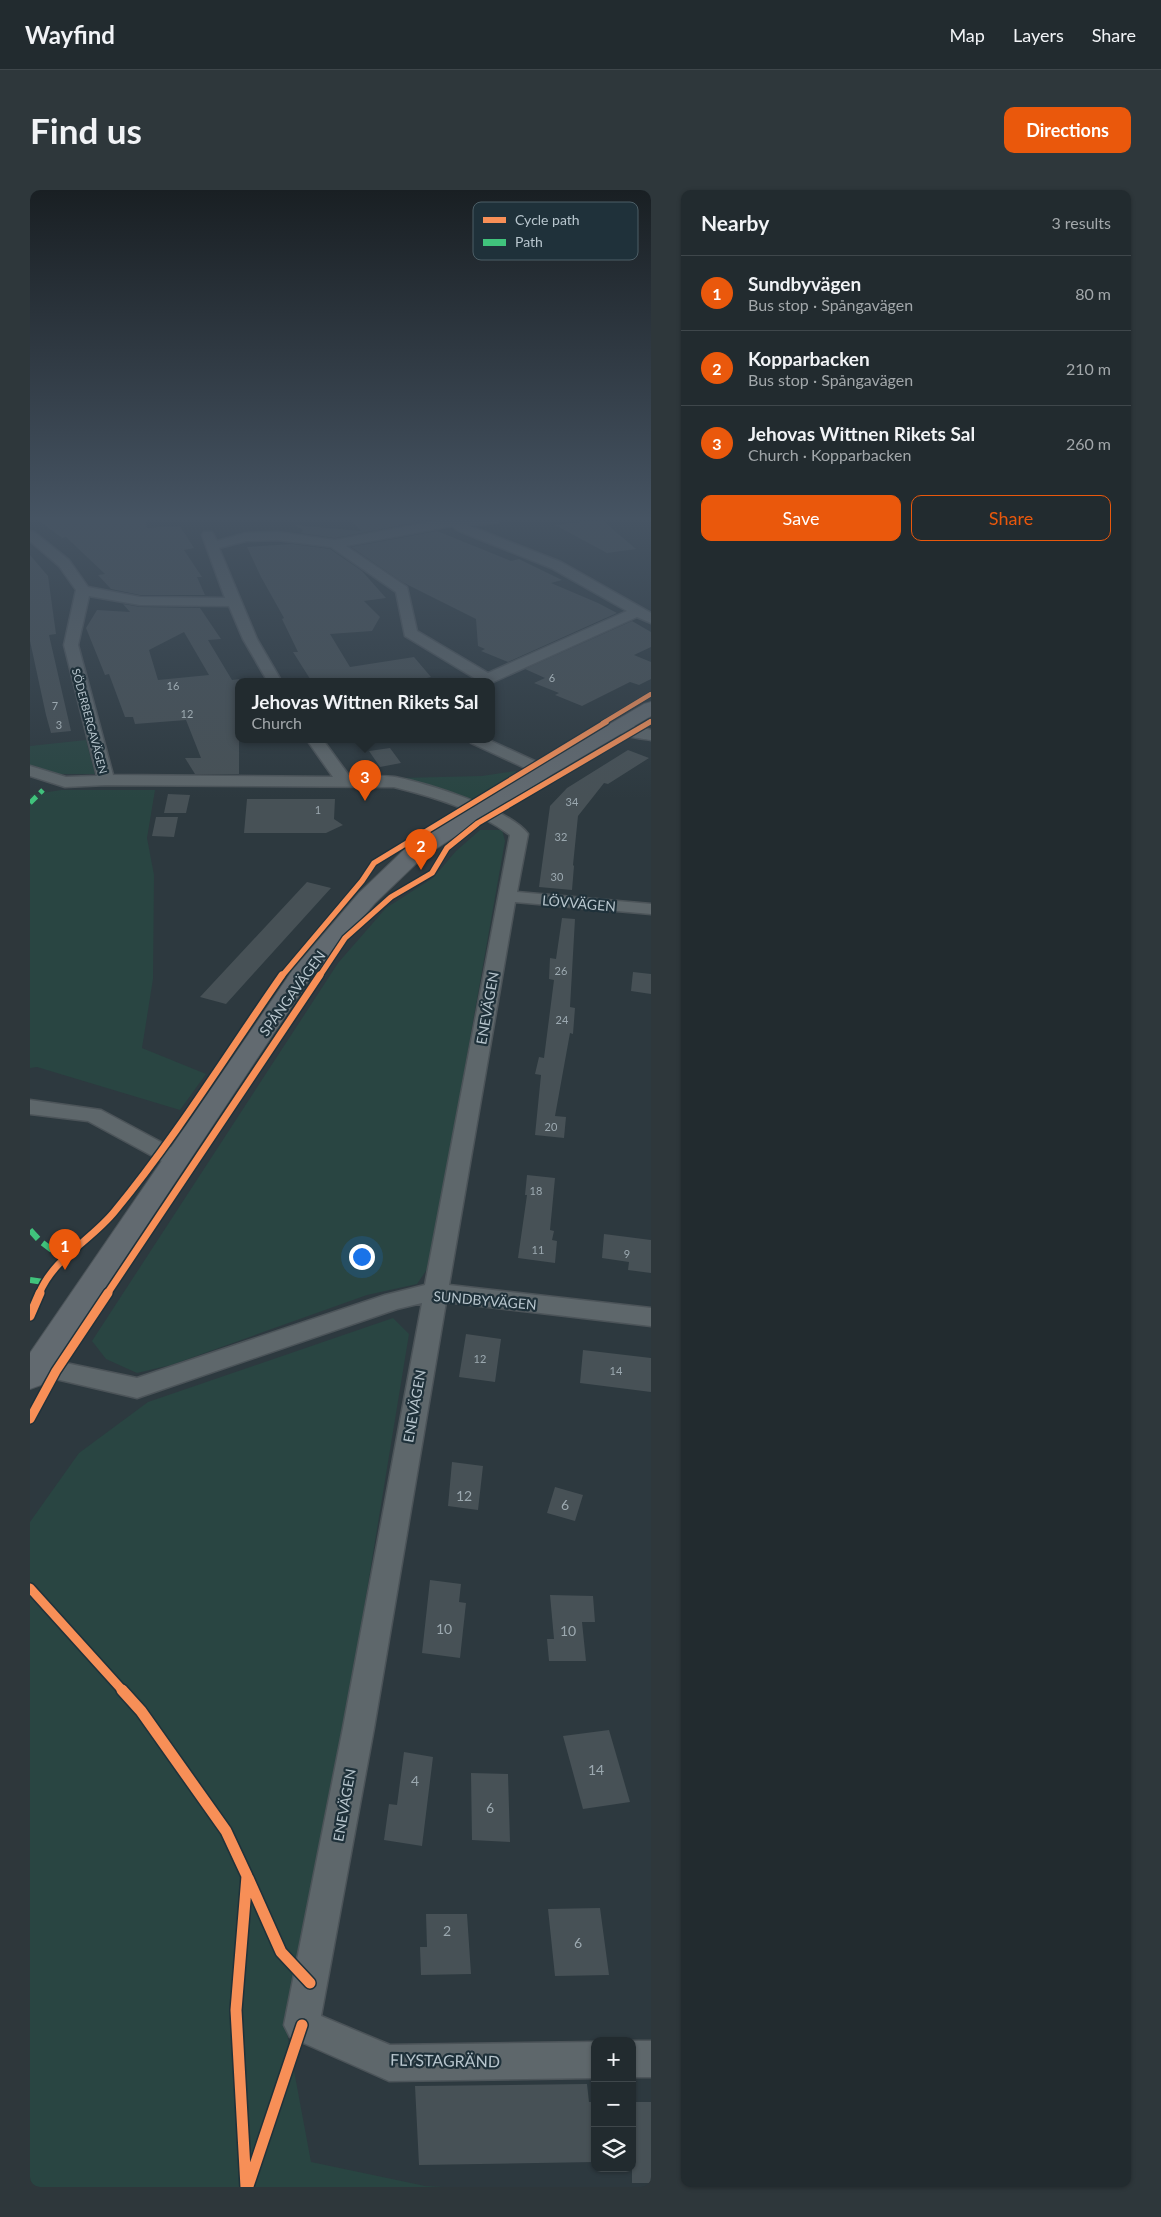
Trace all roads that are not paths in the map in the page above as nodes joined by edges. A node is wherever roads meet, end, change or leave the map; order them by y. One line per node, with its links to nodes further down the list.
1 (78, 613): 15 (street, SÖDERBERGAVÄGEN)
2 (240, 613): 5 (street)
3 (406, 613): 6 (street)
4 (633, 613): 7 (street)
5 (273, 678)
6 (479, 678)
7 (491, 678)
8 (651, 708): 9 (street, SPÅNGAVÄGEN)
9 (620, 727): 10 (street); 14 (street, SPÅNGAVÄGEN)
10 (651, 735)
11 (317, 743): 16 (street)
12 (483, 743): 14 (street)
13 (30, 771): 15 (street)
14 (544, 771): 17 (street, SPÅNGAVÄGEN)
15 (106, 780): 16 (street)
16 (345, 782): 17 (street)
17 (479, 811): 18 (street, ENEVÄGEN); 21 (street, SPÅNGAVÄGEN)
18 (507, 896): 19 (street, LÖVVÄGEN); 22 (street, ENEVÄGEN)
19 (651, 910)
20 (30, 1107): 21 (street)
21 (176, 1160): 24 (street, SPÅNGAVÄGEN)
22 (434, 1292): 23 (street, SUNDBYVÄGEN); 24 (street, SUNDBYVÄGEN); 25 (street, ENEVÄGEN)
23 (651, 1317)
24 (33, 1371)
25 (302, 2025): 28 (street, FLYSTAGRÄND)
26 (636, 2059): 27 (street)
27 (651, 2059)
28 (591, 2060)

